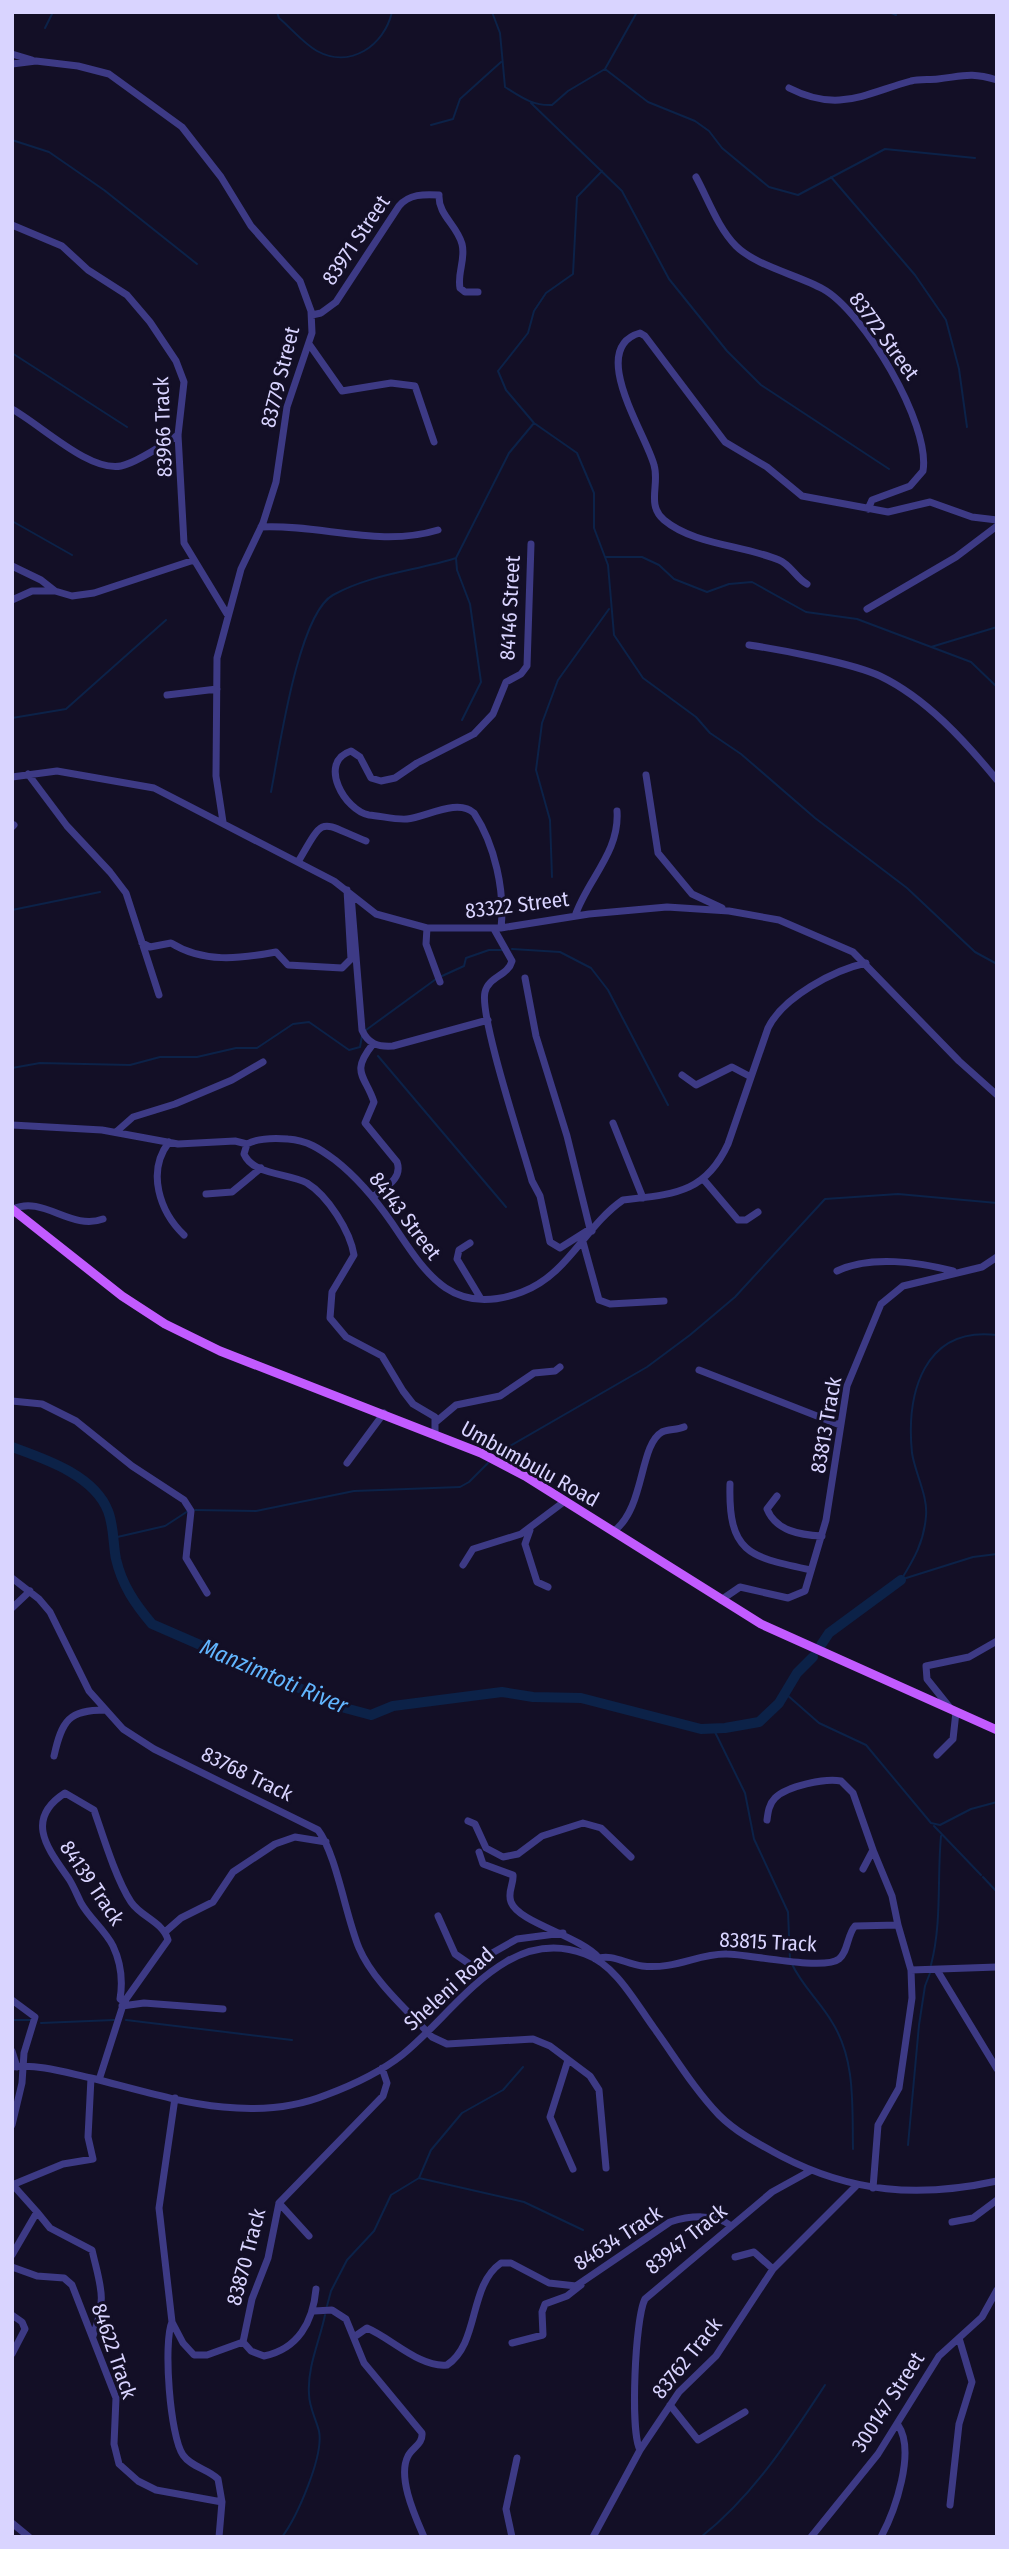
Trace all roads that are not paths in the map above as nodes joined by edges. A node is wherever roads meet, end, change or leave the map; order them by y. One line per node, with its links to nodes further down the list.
1 (12, 54): 2 (street)
2 (36, 61): 3 (street, 83779 Street); 9 (street, 83779 Street)
3 (12, 64)
4 (997, 80): 5 (street)
5 (789, 88)
6 (696, 177): 14 (street, 83772 Street)
7 (12, 225): 12 (street, 83966 Track)
8 (478, 292): 9 (street, 83971 Street)
9 (312, 315): 10 (street, 83779 Street)
10 (309, 344): 13 (street); 17 (street, 83779 Street)
11 (12, 410): 12 (street)
12 (178, 435): 20 (street, 83966 Track)
13 (435, 442)
14 (869, 509): 15 (street); 22 (street)
15 (997, 520)
16 (997, 526): 25 (street)
17 (261, 527): 18 (street); 26 (street, 83779 Street)
18 (438, 530)
19 (531, 544): 42 (street, 84146 Street)
20 (194, 560): 23 (street); 26 (street, 83966 Track)
21 (12, 566): 23 (street)
22 (807, 584)
23 (55, 591): 24 (street)
24 (12, 600)
25 (867, 609)
26 (227, 615): 28 (street, 83779 Street)
27 (749, 645): 33 (street)
28 (217, 690): 29 (street); 35 (street, 83779 Street)
29 (167, 695)
30 (28, 774): 32 (street, 83322 Street); 35 (street, 83322 Street); 43 (street)
31 (646, 775): 39 (street)
32 (12, 777)
33 (997, 780)
34 (617, 811): 40 (street)
35 (223, 818): 37 (street, 83322 Street)
36 (366, 841): 37 (street)
37 (298, 862): 38 (street, 83322 Street)
38 (349, 892): 41 (street, 83322 Street); 43 (street); 49 (street)
39 (729, 911): 40 (street, 83322 Street); 44 (street, 83322 Street)
40 (575, 916): 42 (street, 83322 Street)
41 (427, 928): 42 (street, 83322 Street); 46 (street)
42 (497, 929): 48 (street)
43 (142, 943): 47 (street)
44 (866, 963): 52 (street); 53 (street, 83322 Street)
45 (525, 978): 67 (street)
46 (440, 982)
47 (159, 995)
48 (488, 1020): 49 (street); 67 (street)
49 (373, 1044): 62 (street)
50 (263, 1062): 56 (street)
51 (682, 1075): 52 (street)
52 (751, 1077): 60 (street)
53 (997, 1095)
54 (613, 1123): 63 (street)
55 (12, 1125): 56 (street, 84143 Street)
56 (116, 1132): 57 (street, 84143 Street)
57 (169, 1142): 58 (street, 84143 Street); 68 (street)
58 (247, 1144): 59 (street); 62 (street, 84143 Street)
59 (261, 1168): 61 (street); 80 (street)
60 (704, 1180): 63 (street, 84143 Street); 65 (street)
61 (206, 1194)
62 (373, 1197): 74 (street, 84143 Street)
63 (643, 1198): 67 (street, 84143 Street)
64 (12, 1209): 66 (street); 79 (main road, Umbumbulu Road)
65 (758, 1212)
66 (103, 1219)
67 (592, 1230): 69 (street, 84143 Street)
68 (184, 1235)
69 (583, 1242): 74 (street, 84143 Street); 75 (street)
70 (470, 1243): 74 (street)
71 (997, 1257): 73 (street, 83813 Track)
72 (837, 1271): 73 (street)
73 (954, 1272): 81 (street, 83813 Track)
74 (481, 1299)
75 (664, 1301)
76 (561, 1367): 80 (street)
77 (699, 1370): 81 (street)
78 (12, 1401): 96 (street)
79 (384, 1413): 83 (main road, Umbumbulu Road); 84 (street)
80 (437, 1421): 83 (street)
81 (840, 1425): 90 (street, 83813 Track)
82 (684, 1427): 89 (street)
83 (436, 1433): 87 (main road, Umbumbulu Road)
84 (347, 1463)
85 (730, 1484): 92 (street)
86 (777, 1496): 90 (street)
87 (565, 1501): 88 (street); 89 (main road, Umbumbulu Road)
88 (533, 1527): 91 (street); 94 (street)
89 (614, 1531): 97 (main road, Umbumbulu Road)
90 (822, 1536): 92 (street, 83813 Track)
91 (463, 1565)
92 (811, 1570): 97 (street, 83813 Track)
93 (12, 1578): 95 (street, 83768 Track)
94 (548, 1587)
95 (30, 1591): 98 (street); 100 (street, 83768 Track)
96 (206, 1593)
97 (721, 1600): 101 (main road, Umbumbulu Road)
98 (12, 1608)
99 (997, 1641): 101 (street)
100 (105, 1710): 104 (street); 107 (street, 83768 Track)
101 (954, 1711): 102 (main road, Umbumbulu Road); 103 (street)
102 (997, 1730)
103 (937, 1755)
104 (54, 1756)
105 (767, 1820): 108 (street)
106 (468, 1821): 110 (street)
107 (326, 1842): 116 (street); 125 (street)
108 (873, 1850): 113 (street); 115 (street)
109 (479, 1852): 112 (street)
110 (503, 1857): 111 (street); 112 (street)
111 (631, 1857)
112 (487, 1866): 117 (street)
113 (863, 1869)
114 (439, 1916): 117 (street)
115 (898, 1924): 118 (street, 83815 Track); 120 (street)
116 (165, 1932): 123 (street); 123 (street, 84139 Track)
117 (564, 1933): 118 (street)
118 (597, 1958): 125 (street, Sheleni Road); 136 (street, Sheleni Road)
119 (997, 1967): 121 (street)
120 (911, 1970): 121 (street); 140 (street)
121 (937, 1970): 130 (street)
122 (12, 2000): 128 (street)
123 (122, 2002): 124 (street); 131 (street)
124 (223, 2009)
125 (428, 2032): 127 (street); 129 (street, Sheleni Road)
126 (12, 2051): 128 (street)
127 (568, 2060): 134 (street); 135 (street)
128 (18, 2067): 131 (street, Sheleni Road); 133 (street)
129 (382, 2068): 132 (street, Sheleni Road); 142 (street, 83870 Track)
130 (997, 2069)
131 (95, 2079): 132 (street, Sheleni Road); 138 (street)
132 (175, 2098): 156 (street)
133 (12, 2125)
134 (606, 2168)
135 (573, 2169)
136 (810, 2171): 139 (street, Sheleni Road); 145 (street, 83947 Track)
137 (997, 2181): 140 (street, Sheleni Road)
138 (12, 2185): 143 (street)
139 (856, 2186): 140 (street, Sheleni Road); 150 (street, 83762 Track)
140 (873, 2188)
141 (997, 2200): 144 (street)
142 (279, 2203): 146 (street); 160 (street, 83870 Track)
143 (37, 2212): 147 (street); 157 (street)
144 (952, 2222)
145 (731, 2226): 151 (street, 84634 Track); 166 (street, 83947 Track)
146 (309, 2236)
147 (12, 2255)
148 (735, 2257): 150 (street)
149 (12, 2267): 157 (street, 84622 Track)
150 (773, 2269): 163 (street, 83762 Track)
151 (582, 2284): 158 (street, 84634 Track); 161 (street)
152 (316, 2290): 154 (street)
153 (997, 2290): 159 (street, 300147 Street)
154 (314, 2311): 158 (street); 160 (street)
155 (12, 2315): 162 (street)
156 (173, 2322): 160 (street); 168 (street)
157 (93, 2336): 168 (street, 84622 Track)
158 (354, 2337): 173 (street)
159 (959, 2338): 165 (street, 300147 Street); 169 (street)
160 (243, 2342)
161 (512, 2343)
162 (12, 2354)
163 (670, 2405): 164 (street); 166 (street, 83762 Track)
164 (745, 2412)
165 (898, 2425): 176 (street, 300147 Street); 177 (street)
166 (640, 2450): 175 (street, 83762 Track)
167 (517, 2459): 174 (street)
168 (222, 2502): 172 (street)
169 (950, 2505)
170 (12, 2523): 171 (street)
171 (29, 2537)
172 (219, 2537)
173 (424, 2537)
174 (512, 2537)
175 (593, 2537)
176 (811, 2537)
177 (881, 2537)

